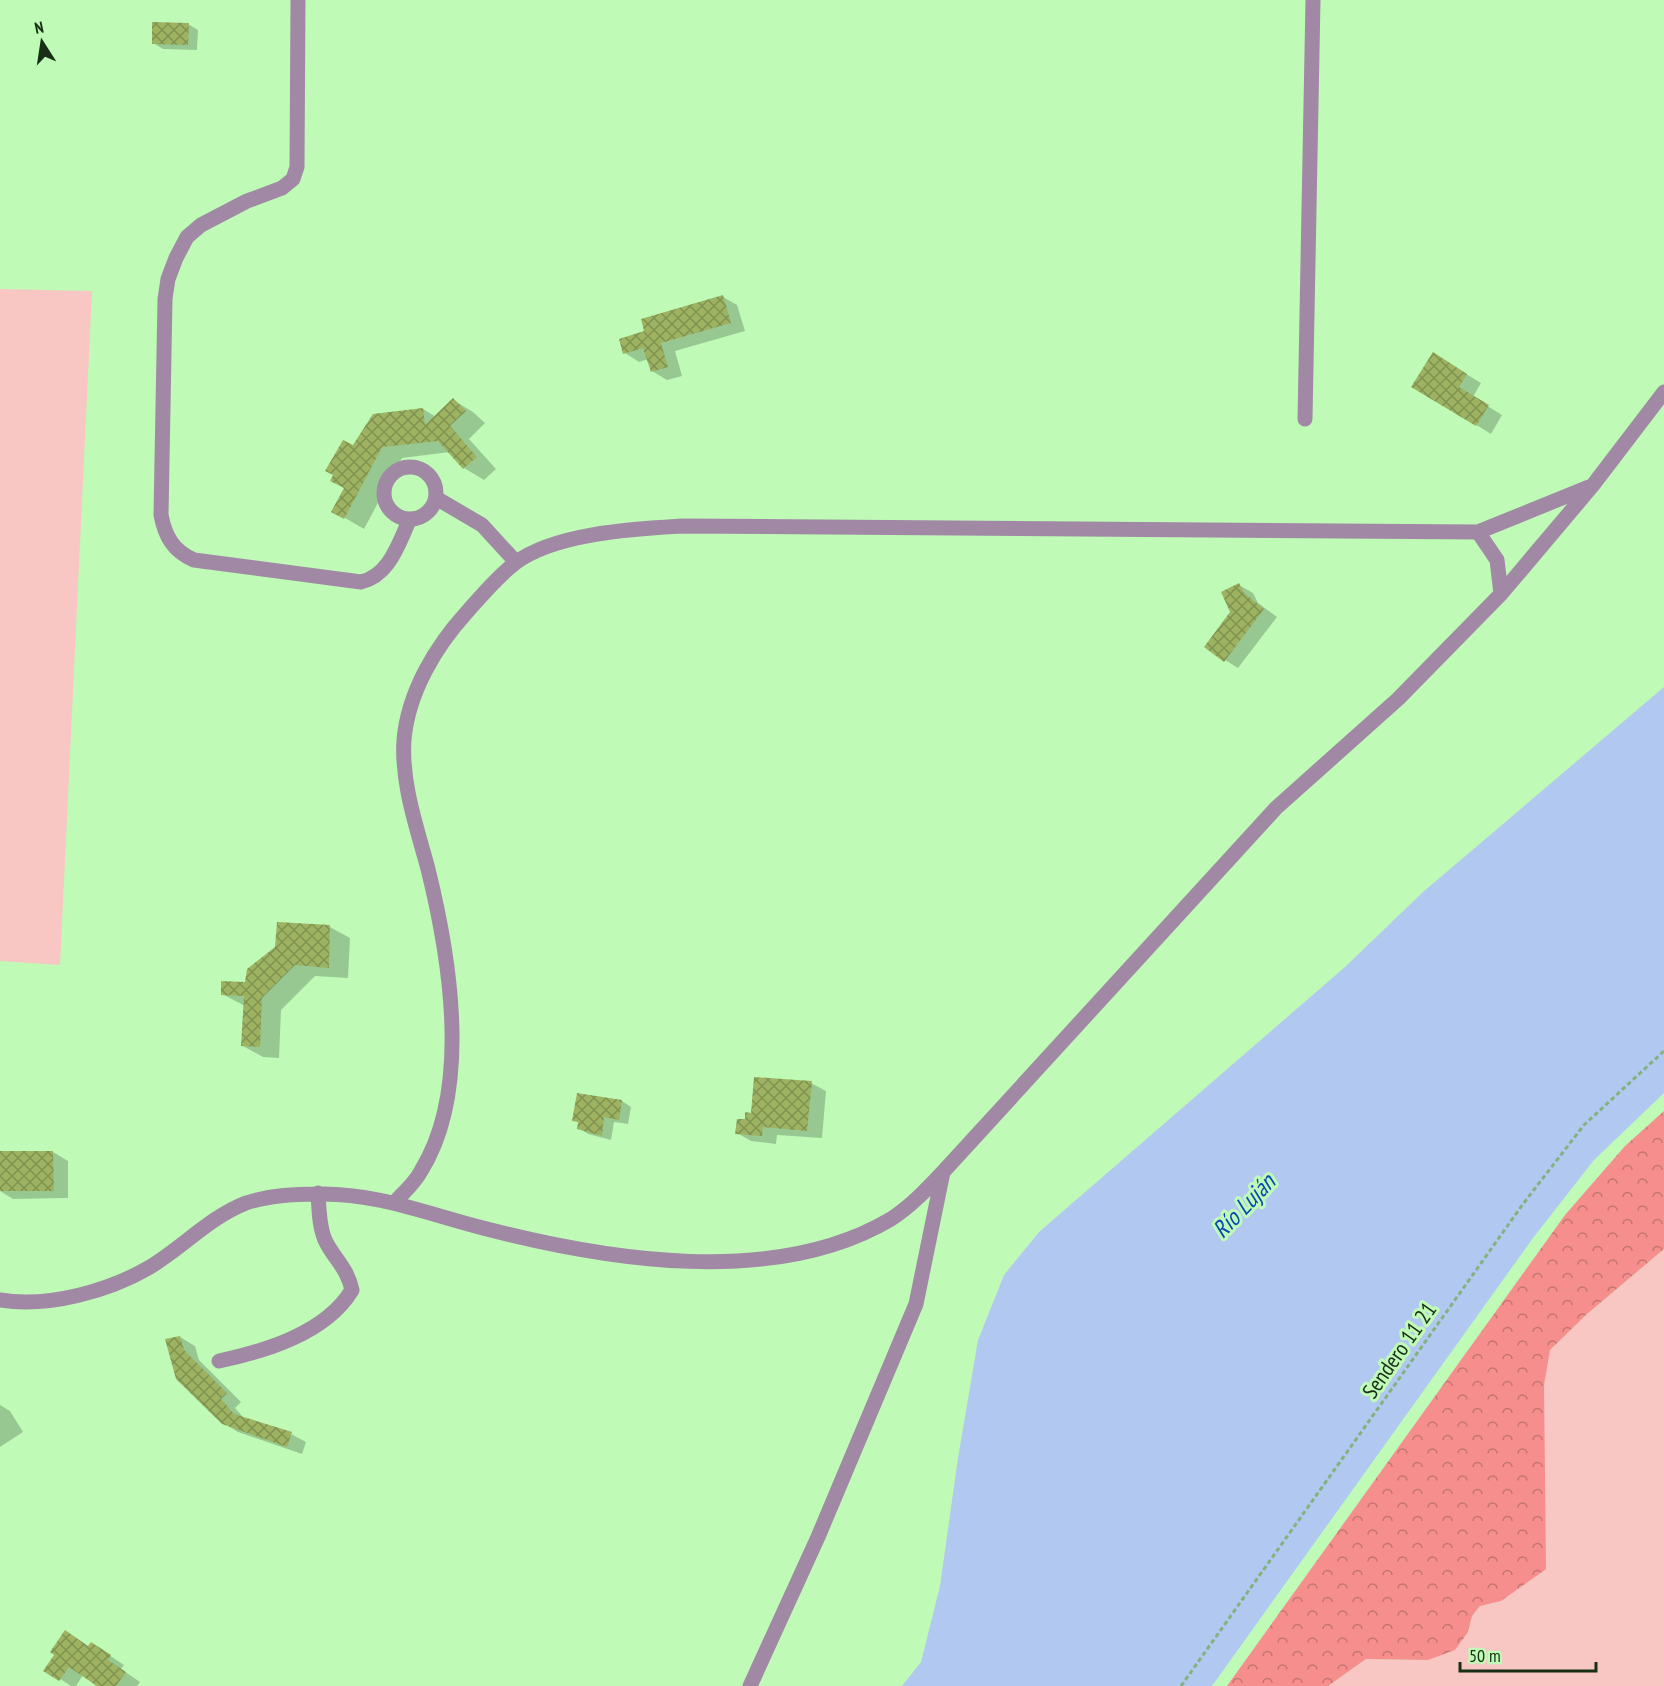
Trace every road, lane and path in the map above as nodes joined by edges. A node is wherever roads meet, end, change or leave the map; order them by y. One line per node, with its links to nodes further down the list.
1 (298, 0): 7 (street)
2 (1313, 0): 4 (street)
3 (1664, 392): 5 (street)
4 (1305, 419)
5 (1593, 485): 8 (street); 10 (street)
6 (436, 498): 7 (street); 7 (street); 9 (street)
7 (410, 519)
8 (1478, 532): 9 (street); 10 (street)
9 (516, 562): 14 (street)
10 (1501, 594): 12 (street)
11 (1664, 1051): 18 (path, Sendero 11 21)
12 (943, 1172): 14 (street); 17 (street)
13 (318, 1193): 14 (street); 15 (street); 16 (street)
14 (395, 1202)
15 (0, 1300)
16 (219, 1361)
17 (750, 1686)
18 (1181, 1686)

